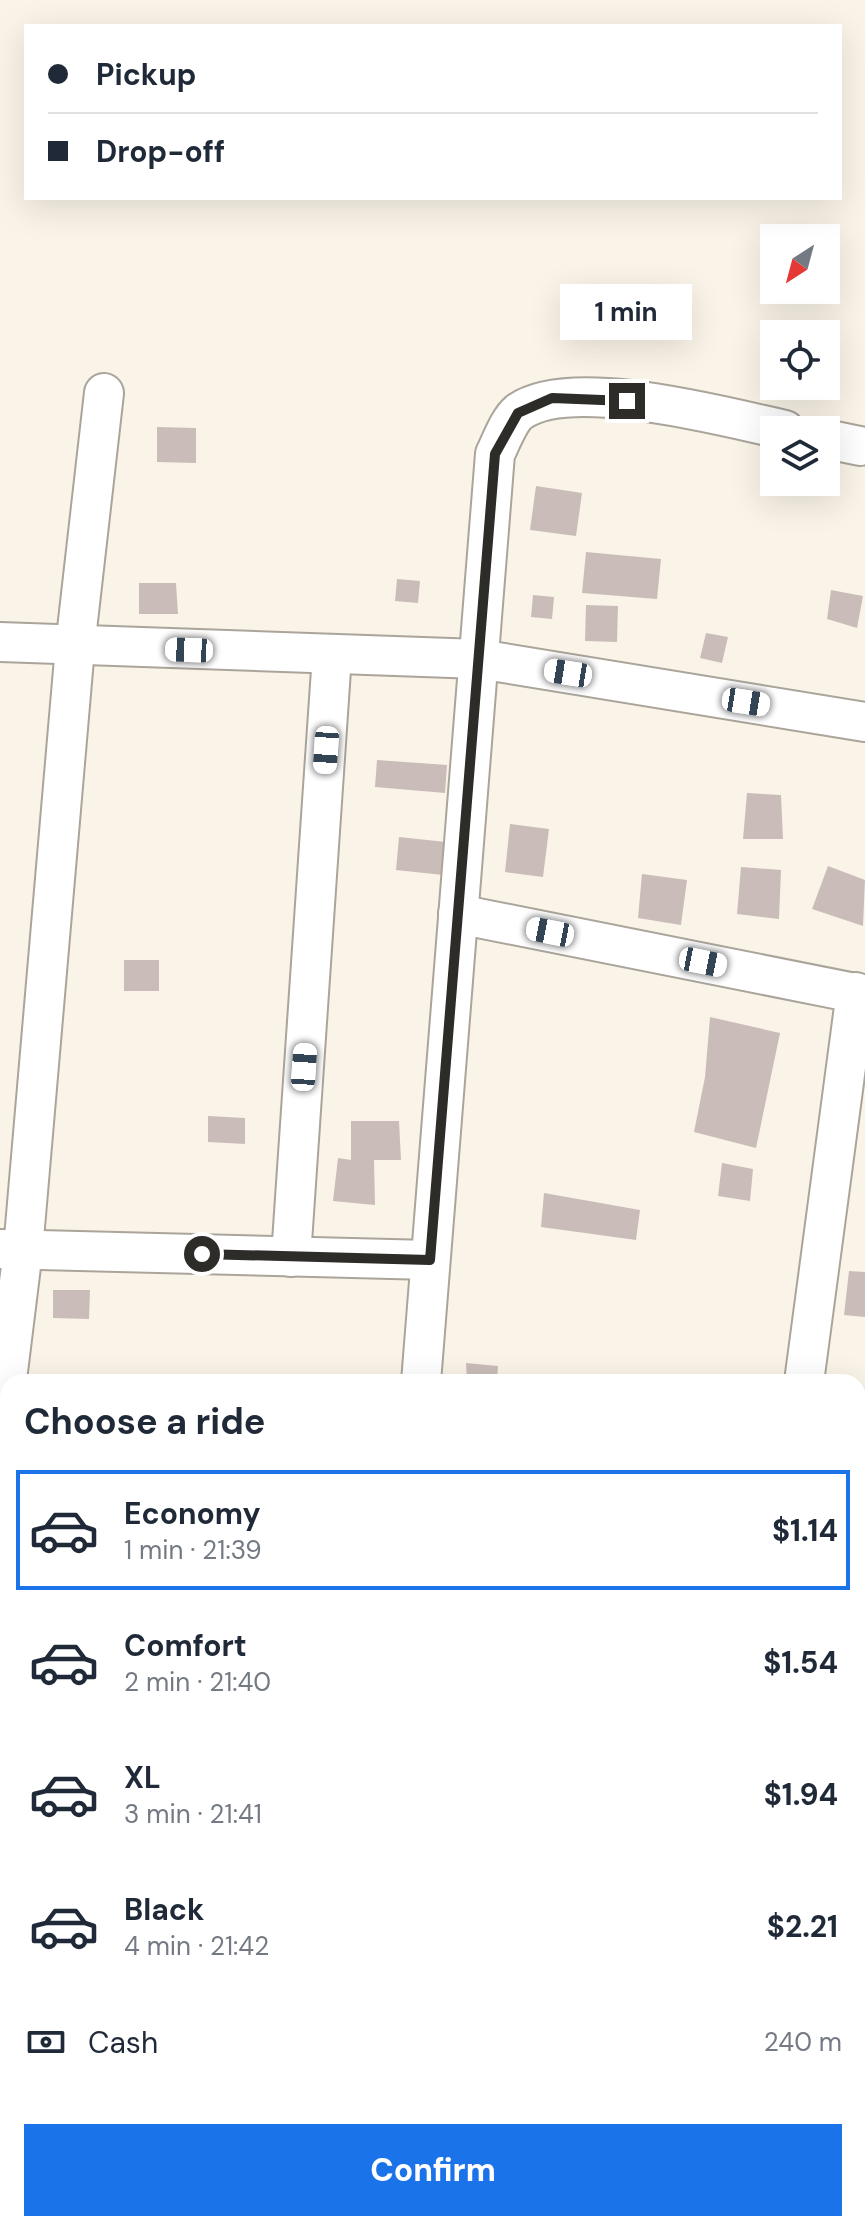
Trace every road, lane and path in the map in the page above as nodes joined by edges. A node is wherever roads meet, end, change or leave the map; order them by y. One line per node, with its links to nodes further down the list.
1 (104, 393): 4 (street)
2 (760, 425): 6 (street)
3 (0, 642): 4 (street)
4 (75, 647): 5 (street); 10 (street)
5 (332, 655): 6 (street); 11 (street)
6 (479, 659): 7 (street); 8 (street)
7 (865, 722)
8 (458, 914): 9 (street); 12 (street)
9 (860, 993): 15 (street)
10 (12, 1249): 11 (street); 13 (street)
11 (291, 1257): 12 (street)
12 (430, 1260): 14 (street)
13 (4, 1374)
14 (422, 1374)
15 (805, 1374)

